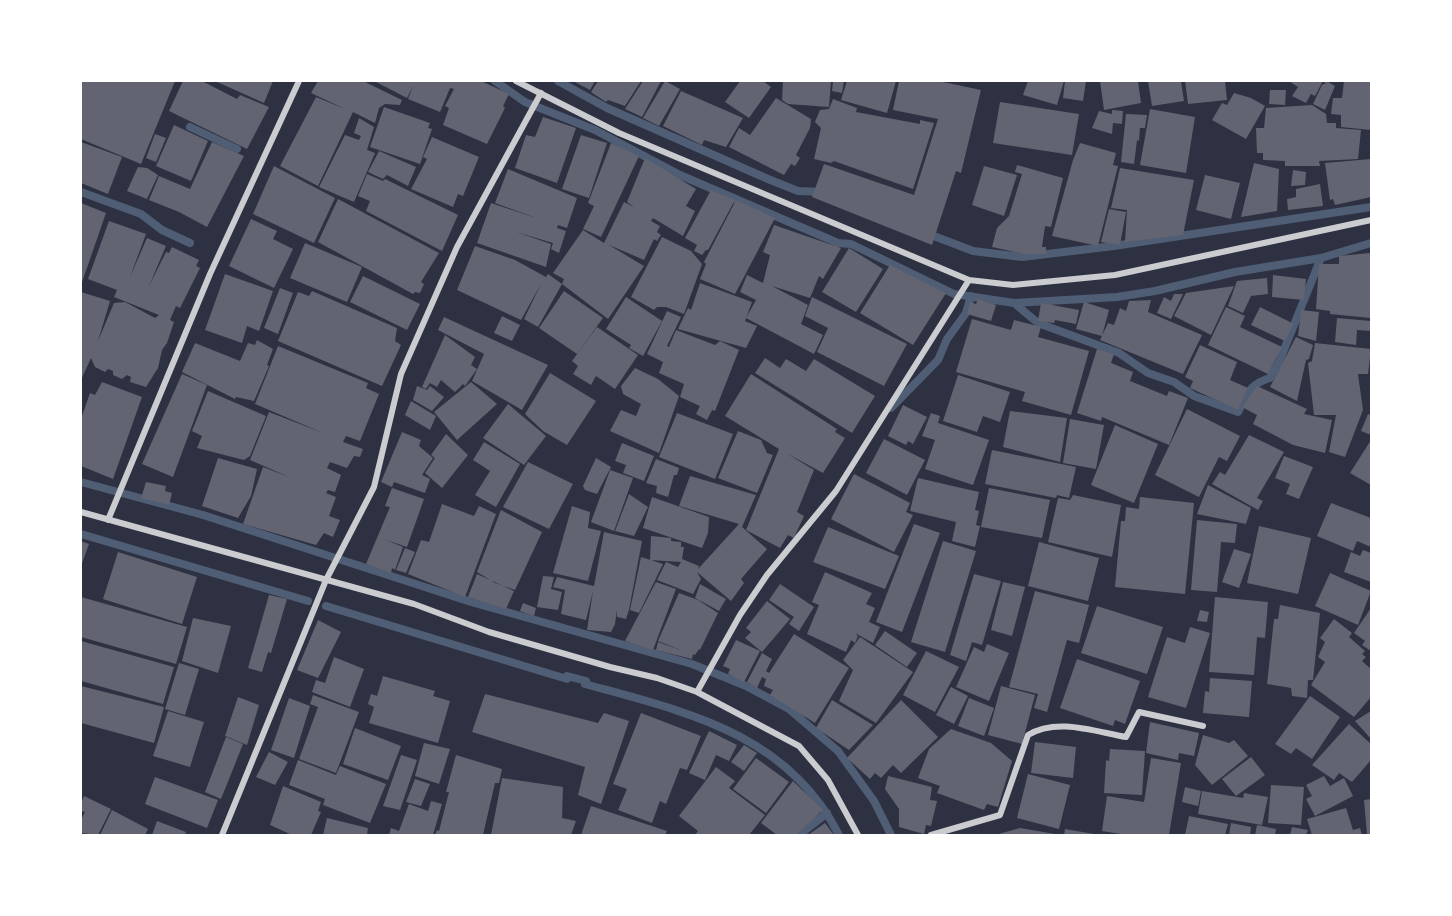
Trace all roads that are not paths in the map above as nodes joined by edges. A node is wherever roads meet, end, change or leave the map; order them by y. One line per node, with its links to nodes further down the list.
1 (299, 81): 7 (street)
2 (516, 81): 3 (street)
3 (541, 93): 5 (street); 8 (street)
4 (1371, 220): 5 (street)
5 (969, 280): 9 (street)
6 (81, 512): 7 (street)
7 (108, 520): 8 (street)
8 (326, 580): 9 (street); 11 (street)
9 (697, 692): 12 (street)
10 (1203, 726): 13 (street)
11 (222, 835)
12 (858, 835)
13 (931, 835)

